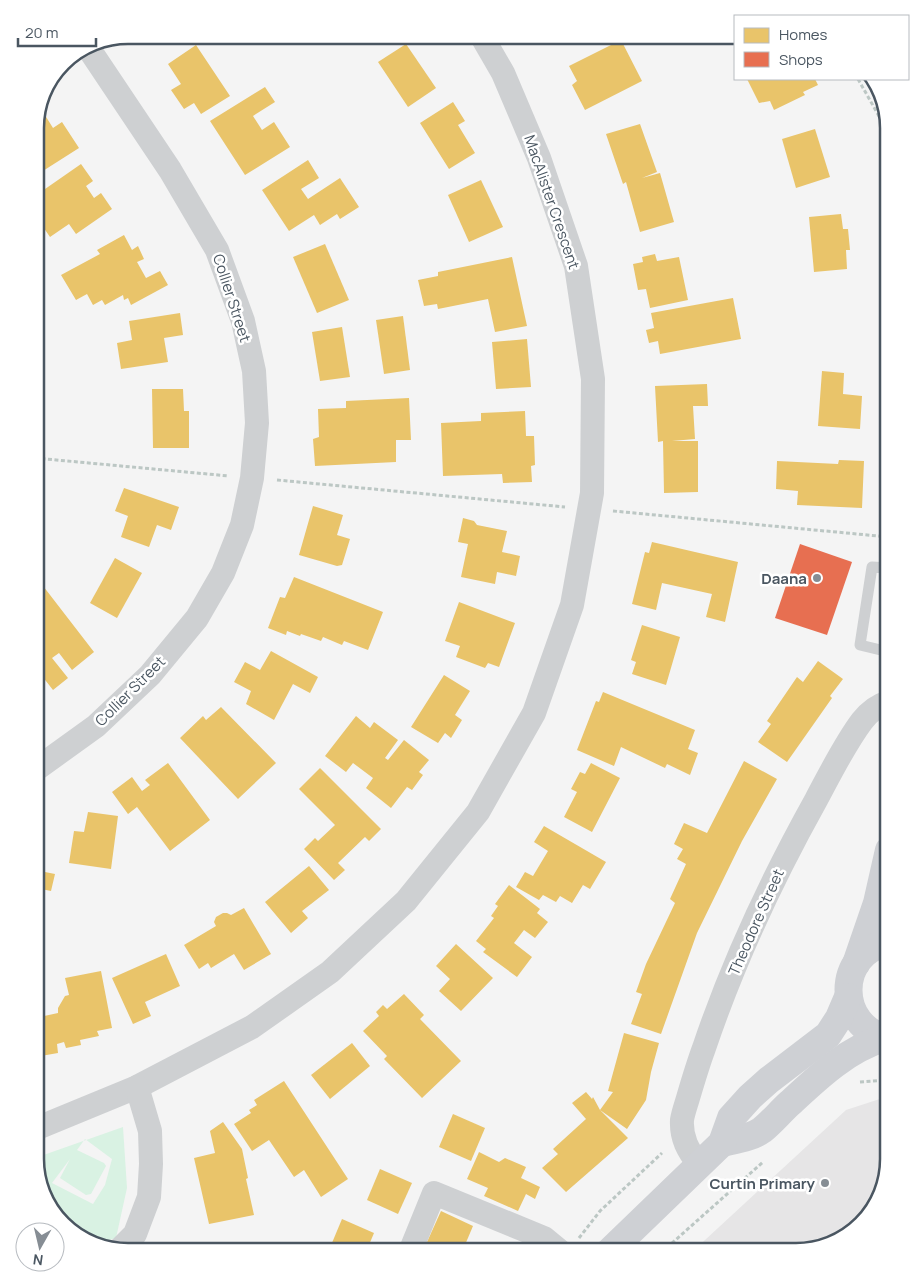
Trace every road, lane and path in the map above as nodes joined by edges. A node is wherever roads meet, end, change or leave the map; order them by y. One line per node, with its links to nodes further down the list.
1 (486, 44): 7 (street, MacAlister Crescent)
2 (91, 52): 6 (street, Collier Street)
3 (859, 80): 4 (path)
4 (879, 114)
5 (44, 459): 6 (path)
6 (252, 478): 7 (path); 12 (street, Collier Street)
7 (589, 509): 8 (path); 19 (street, MacAlister Crescent)
8 (880, 536)
9 (880, 567): 10 (lane)
10 (880, 650)
11 (880, 706): 22 (street, Theodore Street)
12 (44, 764)
13 (880, 890): 15 (main road)
14 (880, 945): 15 (main road)
15 (854, 970): 16 (main road)
16 (848, 997): 17 (main road); 21 (main road)
17 (880, 1035)
18 (880, 1040): 21 (main road)
19 (137, 1087): 20 (street, MacAlister Crescent); 23 (street)
20 (44, 1124)
21 (722, 1142): 22 (main road)
22 (699, 1164): 26 (main road)
23 (126, 1243)
24 (414, 1243): 25 (street)
25 (550, 1243)
26 (618, 1243)

